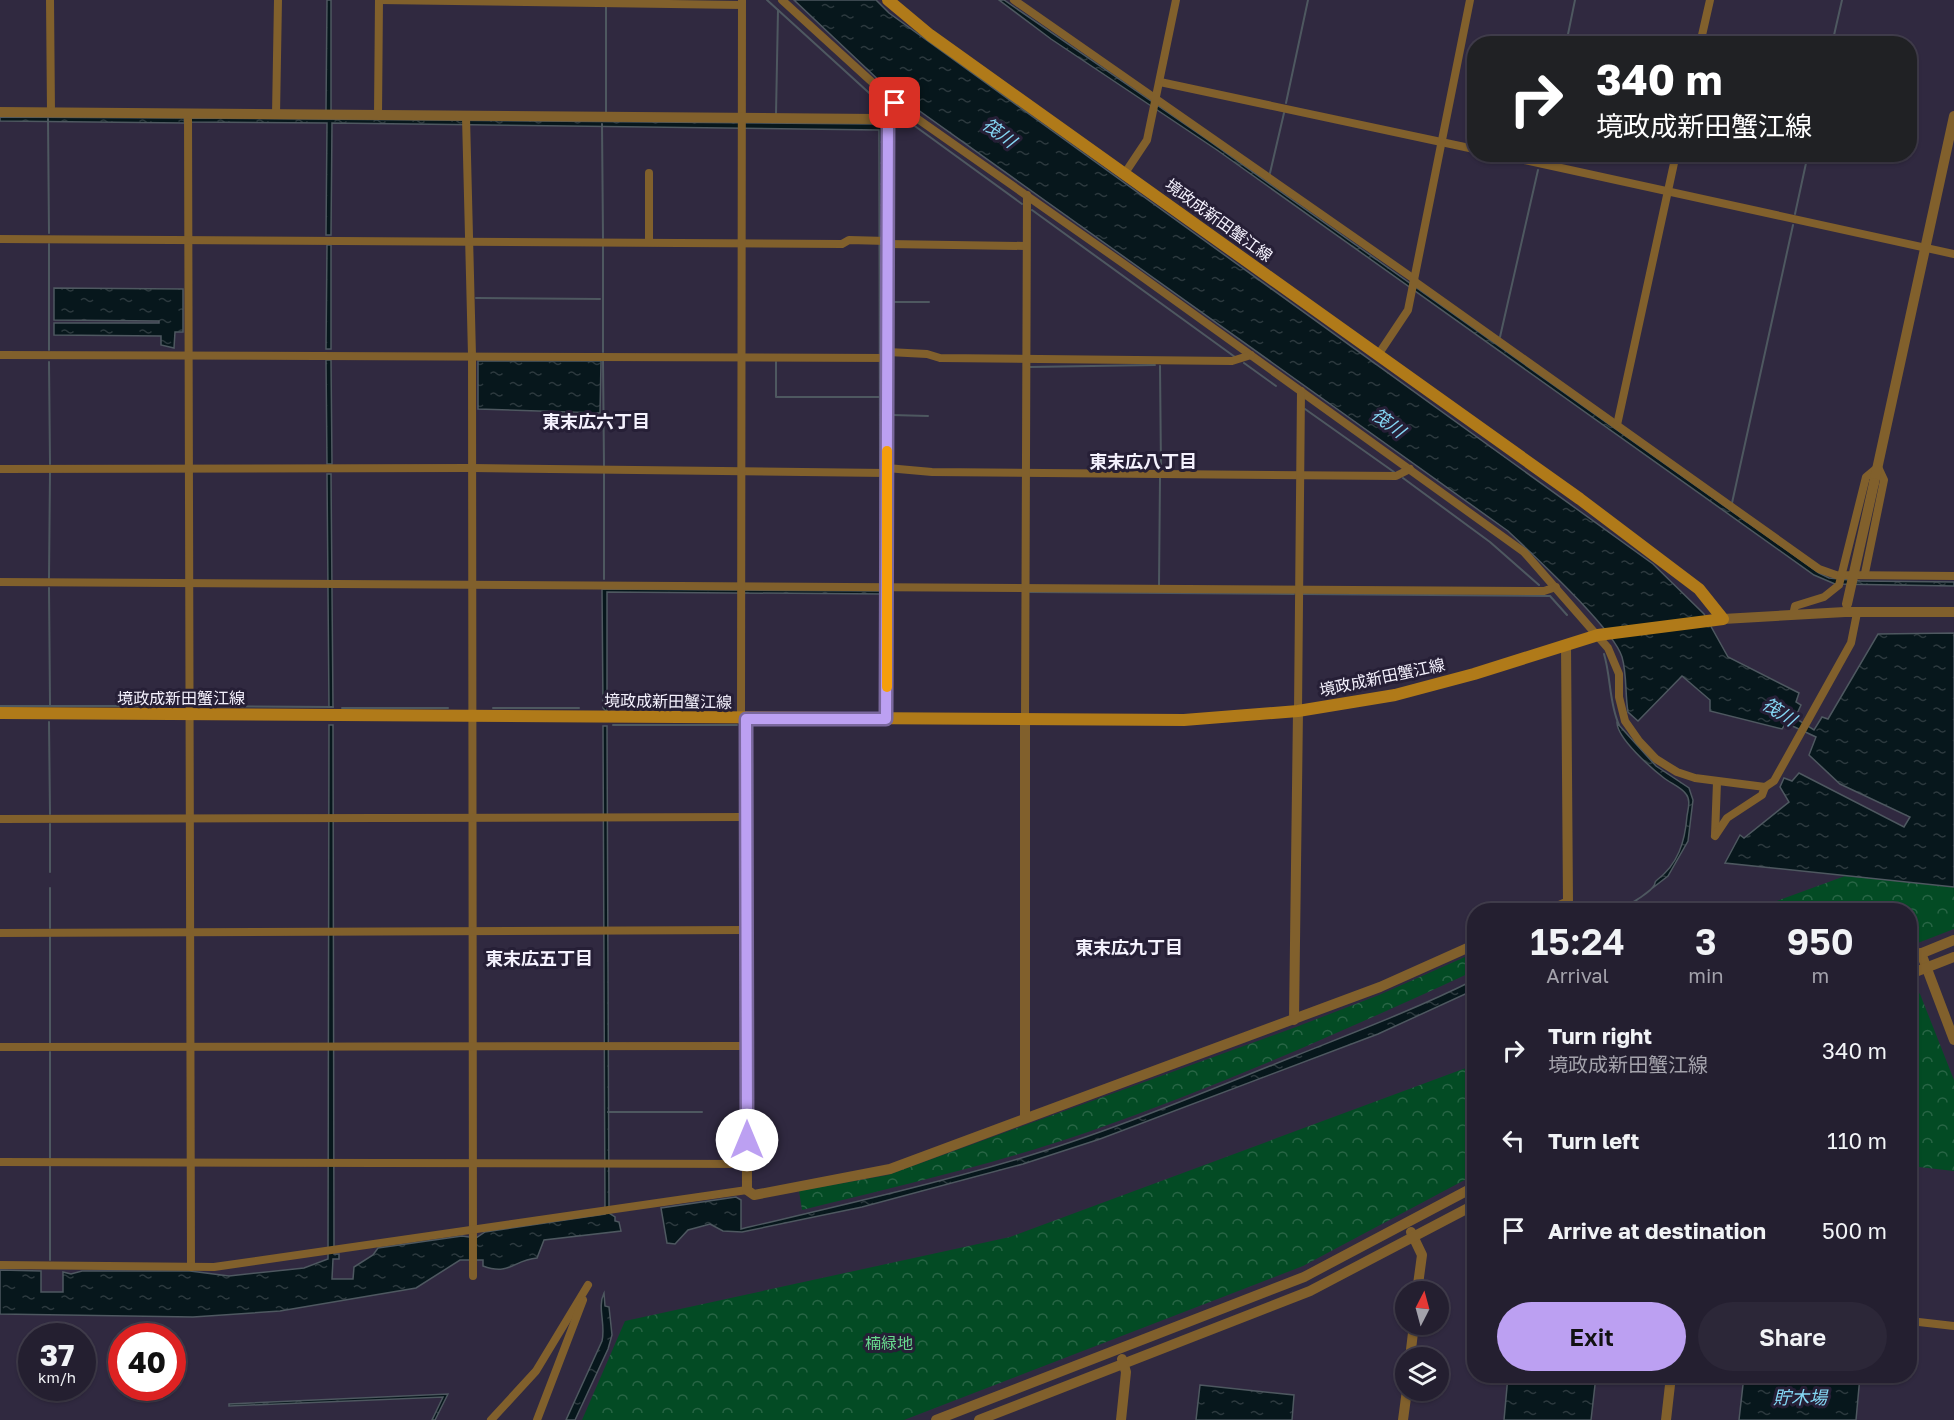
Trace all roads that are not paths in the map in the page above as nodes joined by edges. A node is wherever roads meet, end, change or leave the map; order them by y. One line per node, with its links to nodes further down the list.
1 (50, 0): 16 (street)
2 (278, 0): 18 (street)
3 (379, 0): 10 (street); 19 (street)
4 (782, 0): 14 (street)
5 (888, 0): 29 (main road, 境政成新田蟹江線)
6 (1014, 0): 13 (street)
7 (1176, 0): 12 (street)
8 (1470, 0): 24 (street)
9 (1710, 0): 11 (street)
10 (742, 2): 23 (street)
11 (1702, 36)
12 (1160, 82): 13 (street); 24 (street)
13 (1157, 99): 29 (street); 41 (street)
14 (895, 103): 20 (street); 31 (street)
15 (0, 112): 16 (street)
16 (51, 112): 17 (street)
17 (188, 113): 18 (street); 33 (street)
18 (276, 115): 19 (street)
19 (378, 115): 22 (street)
20 (888, 115): 23 (street); 37 (street)
21 (1954, 116): 39 (street)
22 (466, 121): 23 (street); 34 (street)
23 (742, 123): 36 (street)
24 (1442, 142): 25 (street); 41 (street)
25 (1467, 148)
26 (1532, 162): 30 (street)
27 (1674, 162): 30 (street)
28 (649, 173): 35 (street)
29 (1125, 173): 46 (main road, 境政成新田蟹江線)
30 (1668, 193): 39 (street); 51 (street)
31 (1027, 195): 38 (street); 45 (street)
32 (0, 238): 33 (street)
33 (188, 239): 34 (street); 42 (street)
34 (469, 240): 35 (street); 44 (street)
35 (649, 242): 36 (street)
36 (743, 242): 37 (street); 47 (street)
37 (884, 242): 38 (street); 48 (street)
38 (1026, 246): 49 (street)
39 (1926, 248): 40 (street); 52 (street)
40 (1954, 254)
41 (1413, 283): 46 (street); 51 (street)
42 (187, 354): 43 (street); 44 (street); 55 (street)
43 (0, 355)
44 (472, 355): 47 (street); 53 (street)
45 (1251, 355): 49 (street); 50 (street)
46 (1378, 355): 75 (main road, 境政成新田蟹江線)
47 (743, 356): 48 (street); 57 (street)
48 (885, 357): 49 (street); 58 (street)
49 (1025, 359): 59 (street)
50 (1301, 390): 56 (street); 60 (street)
51 (1617, 425): 63 (street)
52 (1878, 467): 61 (street); 63 (street); 72 (street, bridge)
53 (472, 468): 55 (street); 57 (street); 66 (street)
54 (0, 469): 55 (street)
55 (189, 469): 65 (street)
56 (1410, 469): 60 (street); 69 (street)
57 (742, 472): 58 (street); 70 (street)
58 (884, 472): 59 (street); 67 (street)
59 (1026, 473): 60 (street); 68 (street)
60 (1298, 474): 71 (street)
61 (1865, 573): 62 (street); 63 (street)
62 (1954, 576)
63 (1842, 580): 74 (street)
64 (0, 582): 65 (street)
65 (188, 583): 66 (street); 80 (street)
66 (471, 584): 70 (street); 81 (street)
67 (887, 586): 68 (street); 70 (street); 83 (street)
68 (1024, 587): 71 (street); 84 (street)
69 (1556, 587): 71 (street); 76 (street)
70 (742, 589): 82 (street)
71 (1297, 589): 78 (street)
72 (1850, 610): 73 (street); 74 (street); 86 (street)
73 (1954, 612)
74 (1793, 615): 75 (street)
75 (1718, 620): 76 (main road, 境政成新田蟹江線)
76 (1598, 635): 77 (main road, 境政成新田蟹江線); 85 (street)
77 (1566, 645): 78 (main road, 境政成新田蟹江線); 91 (street)
78 (1298, 711): 84 (main road, 境政成新田蟹江線); 103 (street)
79 (0, 713): 80 (main road, 境政成新田蟹江線)
80 (188, 714): 81 (main road, 境政成新田蟹江線); 89 (street)
81 (471, 715): 82 (main road, 境政成新田蟹江線); 90 (street)
82 (744, 719): 83 (main road, 境政成新田蟹江線); 87 (street)
83 (886, 719): 84 (main road, 境政成新田蟹江線)
84 (1025, 721): 109 (street)
85 (1717, 782): 86 (street); 86 (street)
86 (1765, 787)
87 (746, 817): 90 (street); 92 (street)
88 (0, 819): 89 (street)
89 (190, 819): 90 (street); 95 (street)
90 (472, 819): 93 (street)
91 (1567, 903)
92 (747, 930): 93 (street); 106 (street)
93 (472, 932): 95 (street); 105 (street)
94 (0, 933): 95 (street)
95 (190, 933): 108 (street)
96 (1954, 940): 98 (street)
97 (1467, 948): 103 (street)
98 (1921, 953): 99 (street); 101 (street)
99 (1917, 955)
100 (1954, 957): 101 (street)
101 (1926, 968): 102 (street); 104 (street)
102 (1917, 971)
103 (1294, 1020): 109 (street)
104 (1954, 1040)
105 (472, 1045): 106 (street); 108 (street); 112 (street)
106 (746, 1046): 113 (street)
107 (0, 1047): 108 (street)
108 (191, 1047): 111 (street)
109 (1025, 1118): 114 (street)
110 (0, 1162): 111 (street)
111 (191, 1163): 112 (street); 121 (street)
112 (472, 1163): 113 (street); 118 (street)
113 (747, 1164): 114 (street)
114 (747, 1190): 118 (street)
115 (1467, 1191): 117 (street)
116 (1467, 1209): 119 (street)
117 (1408, 1223): 119 (street); 126 (street)
118 (472, 1232): 121 (street); 122 (street)
119 (1414, 1238): 123 (street); 127 (street)
120 (0, 1265): 121 (street)
121 (191, 1267)
122 (473, 1272)
123 (1419, 1281)
124 (1917, 1322): 125 (street)
125 (1954, 1326)
126 (1119, 1350): 127 (street); 132 (street)
127 (1124, 1364): 133 (street); 134 (street)
128 (1670, 1383): 136 (street)
129 (1406, 1401): 135 (street)
130 (491, 1420): 131 (street)
131 (537, 1420)
132 (936, 1420)
133 (979, 1420)
134 (1121, 1420)
135 (1403, 1420)
136 (1666, 1420)

